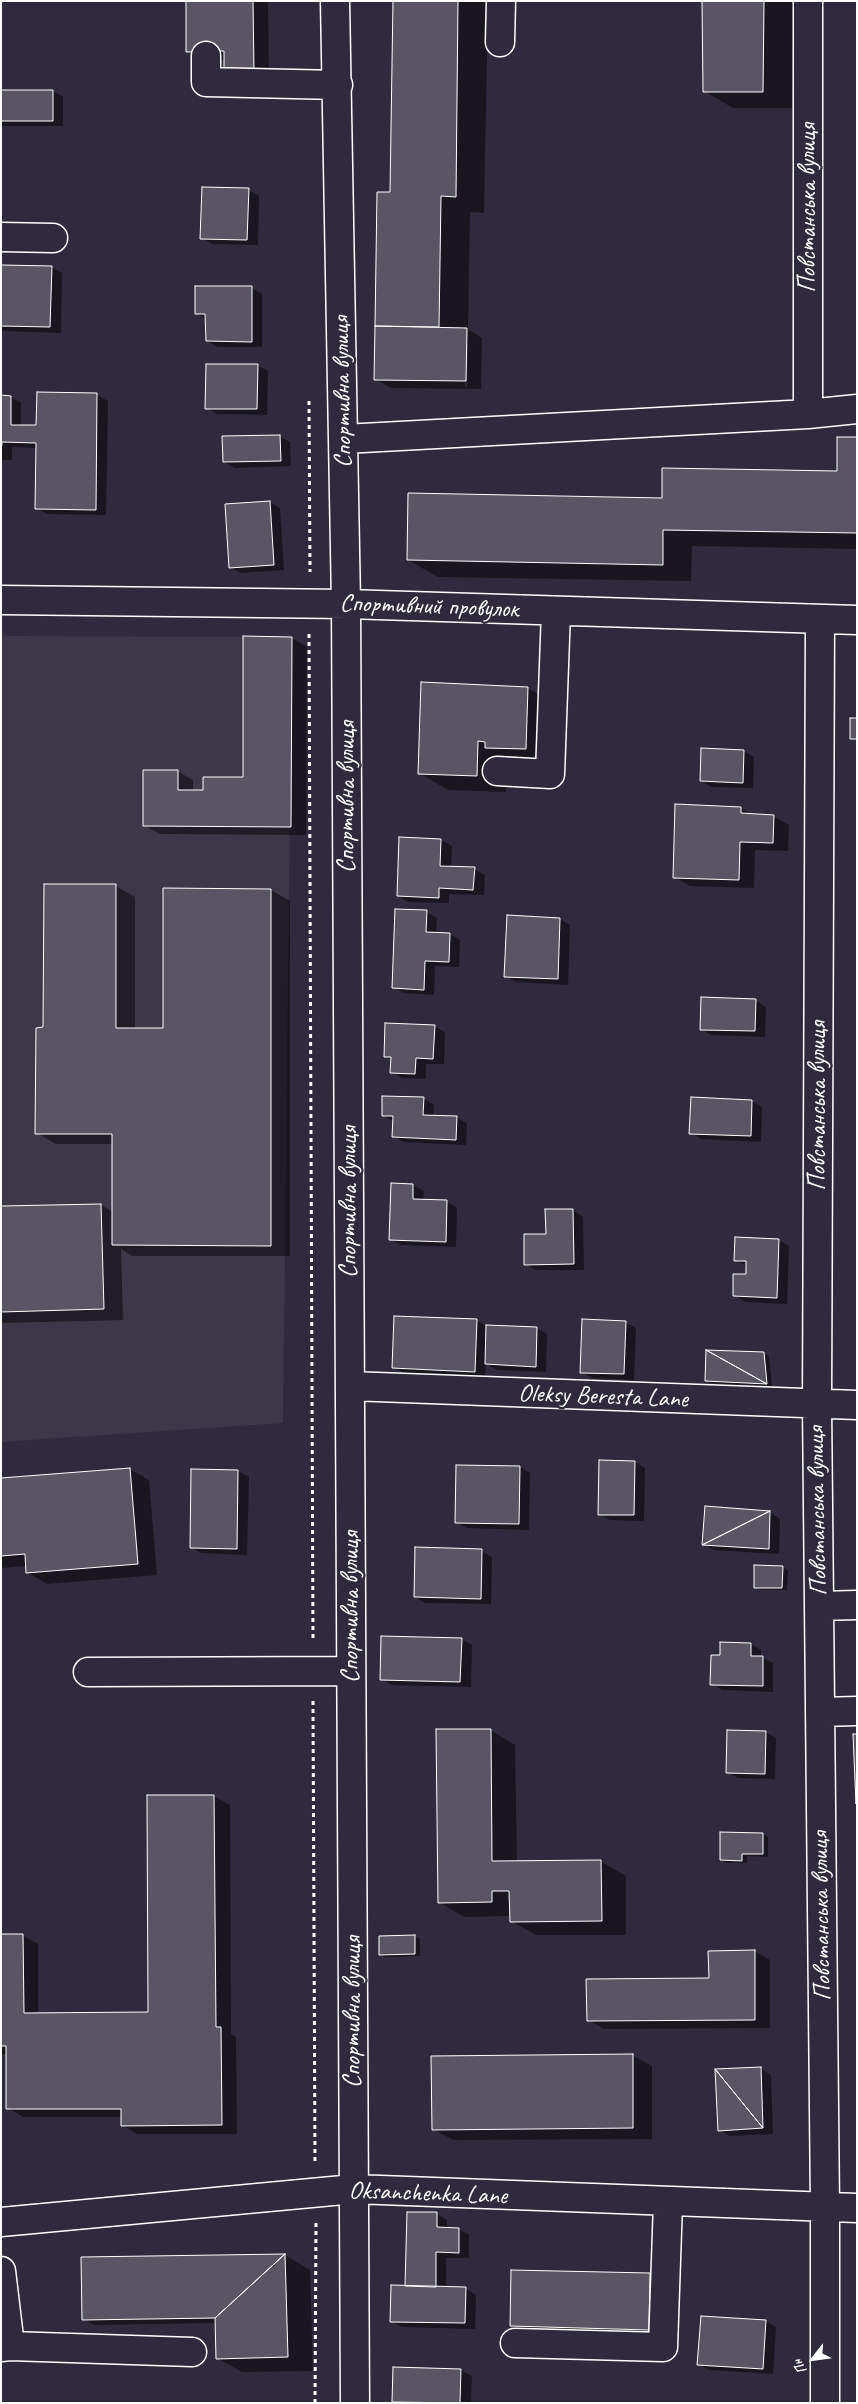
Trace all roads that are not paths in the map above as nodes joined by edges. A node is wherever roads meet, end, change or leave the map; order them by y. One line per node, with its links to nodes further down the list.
1 (335, 1): 6 (street, Спортивна вулиця)
2 (501, 1): 4 (street)
3 (808, 1): 10 (street, Повстанська вулиця)
4 (500, 42)
5 (206, 56): 6 (street)
6 (338, 85): 11 (street, Спортивна вулиця)
7 (1, 237): 8 (street)
8 (53, 238)
9 (857, 409): 10 (street)
10 (808, 414): 11 (street)
11 (344, 439): 13 (street, Спортивна вулиця)
12 (1, 600): 13 (street, Спортивний провулок)
13 (346, 604): 14 (street, Спортивний провулок); 18 (street, Спортивна вулиця)
14 (556, 611): 15 (street, Спортивний провулок); 17 (street)
15 (820, 620): 16 (street, Спортивний провулок); 19 (street, Повстанська вулиця)
16 (857, 620)
17 (497, 772)
18 (350, 1386): 19 (street, Oleksy Beresta Lane); 23 (street, Спортивна вулиця)
19 (817, 1405): 20 (street, Oleksy Beresta Lane); 22 (street, Повстанська вулиця)
20 (857, 1406)
21 (857, 1605): 22 (street)
22 (819, 1606): 26 (street, Повстанська вулиця)
23 (351, 1671): 24 (street); 27 (street, Спортивна вулиця)
24 (88, 1672)
25 (857, 1711): 26 (street)
26 (820, 1712): 29 (street, Повстанська вулиця)
27 (354, 2189): 28 (street, Oksanchenka Lane); 31 (street, Oksanchenka Lane); 36 (street, Спортивна вулиця)
28 (668, 2202): 29 (street, Oksanchenka Lane); 33 (street)
29 (825, 2208): 30 (street, Oksanchenka Lane); 37 (street, Повстанська вулиця)
30 (857, 2208)
31 (1, 2222)
32 (1, 2271): 34 (street)
33 (515, 2343)
34 (6, 2347): 35 (street)
35 (192, 2352)
36 (355, 2403)
37 (825, 2403)

